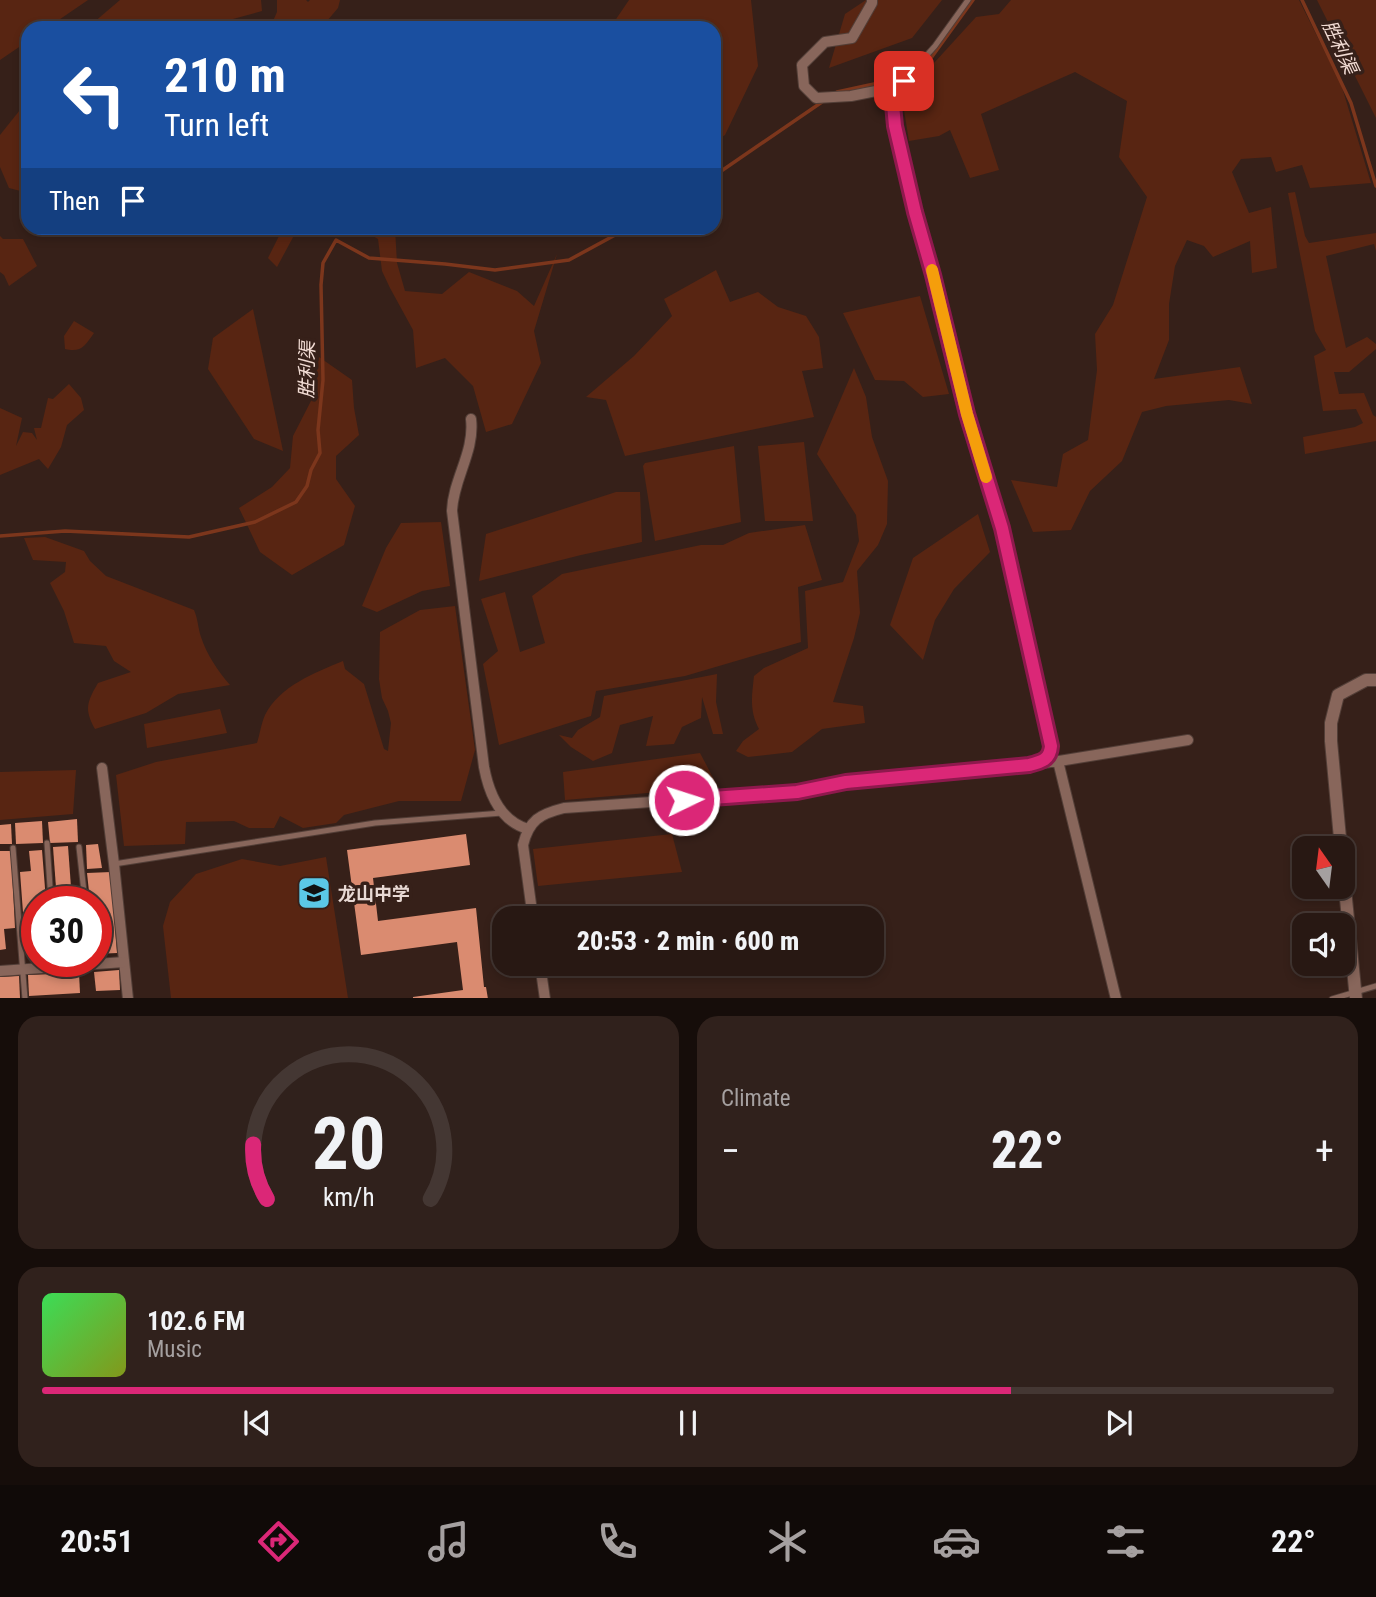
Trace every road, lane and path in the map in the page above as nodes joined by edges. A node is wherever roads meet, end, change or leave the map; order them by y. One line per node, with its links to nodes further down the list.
1 (872, 0): 3 (street)
2 (968, 0): 3 (lane)
3 (892, 94): 8 (street)
4 (471, 419): 10 (street)
5 (1376, 680): 12 (street)
6 (1188, 740): 7 (street)
7 (1058, 761): 8 (street); 33 (street)
8 (1029, 765): 11 (street)
9 (102, 768): 16 (street)
10 (502, 813): 11 (street); 16 (lane)
11 (528, 829): 20 (street)
12 (1340, 836)
13 (47, 843): 17 (lane)
14 (79, 847): 18 (lane)
15 (13, 848): 21 (lane)
16 (114, 864): 23 (street)
17 (50, 886)
18 (83, 886)
19 (1346, 900): 29 (street)
20 (531, 906)
21 (21, 946)
22 (112, 962): 23 (street)
23 (124, 962): 31 (street)
24 (21, 970): 25 (street)
25 (0, 971)
26 (542, 976): 32 (street)
27 (23, 977): 30 (lane)
28 (1376, 986): 29 (lane)
29 (1356, 995): 34 (lane)
30 (25, 998)
31 (128, 998)
32 (545, 998)
33 (1116, 998)
34 (1338, 998)

